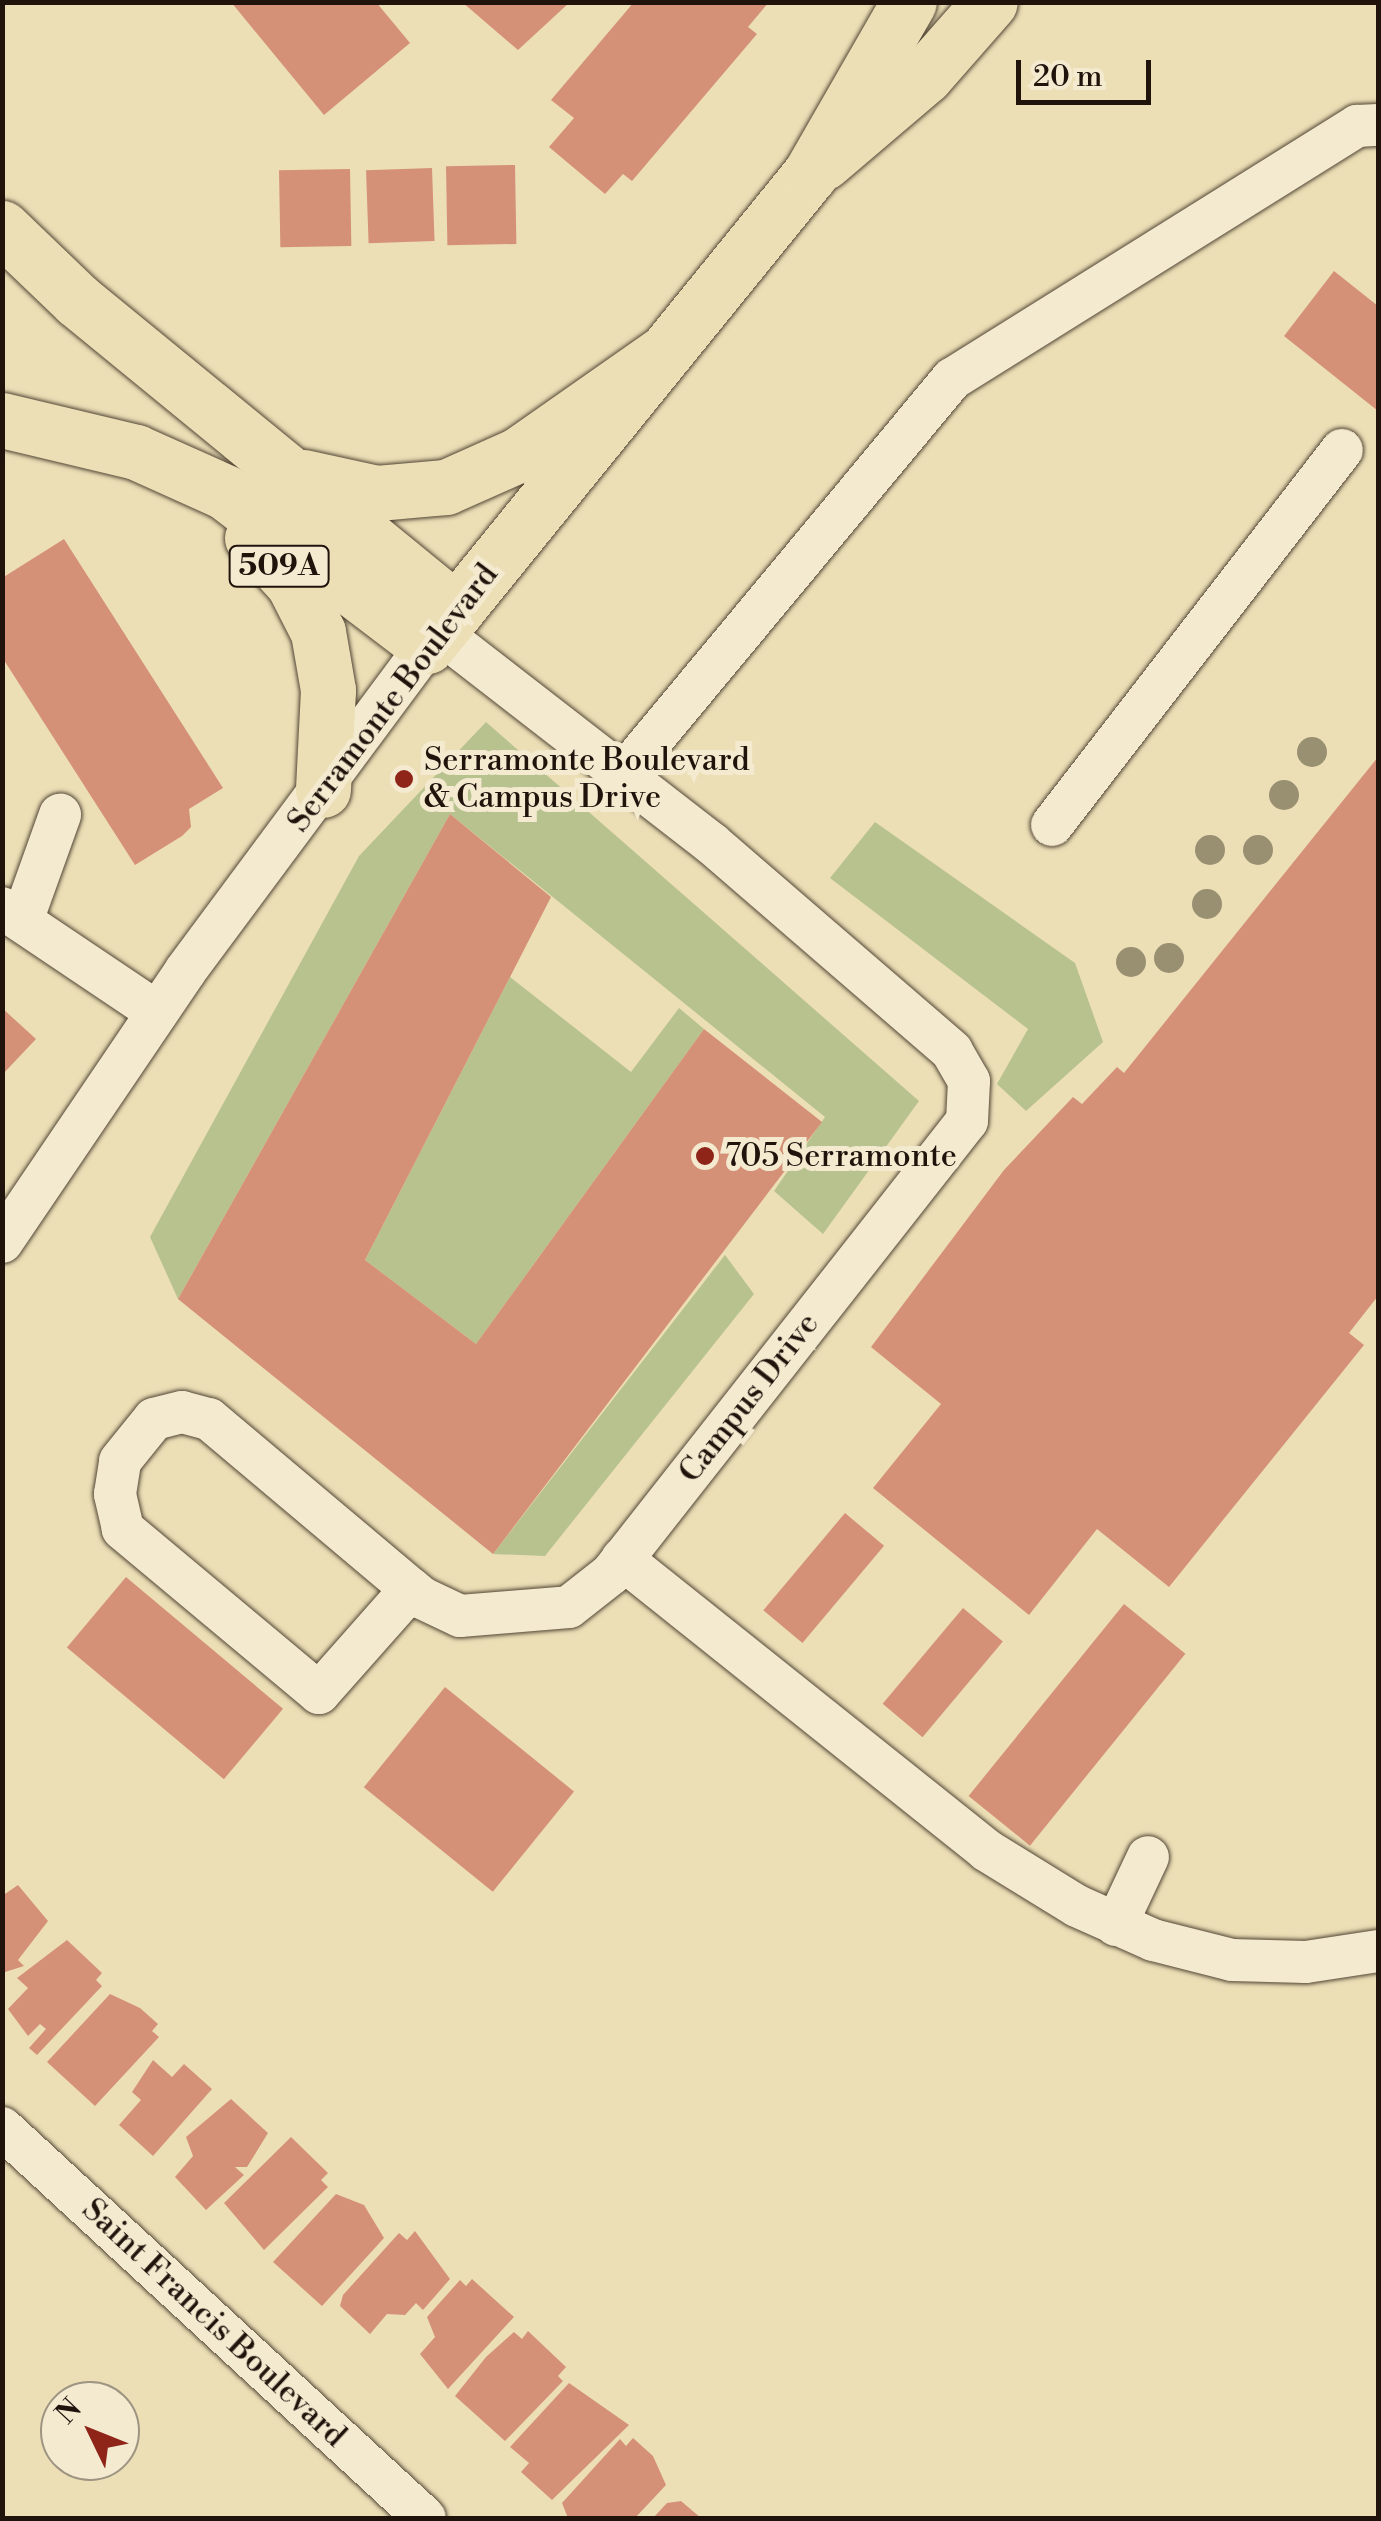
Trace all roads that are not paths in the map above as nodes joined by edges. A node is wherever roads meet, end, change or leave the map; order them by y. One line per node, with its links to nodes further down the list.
1 (909, 2): 4 (main road, Serramonte Boulevard)
2 (990, 2): 4 (main road, Serramonte Boulevard)
3 (1378, 125): 12 (street)
4 (810, 174): 6 (main road, Serramonte Boulevard)
5 (2, 228): 10 (main road)
6 (664, 352): 10 (main road); 11 (main road, Serramonte Boulevard)
7 (2, 420): 8 (main road, 509A)
8 (82, 438): 11 (main road, 509A); 13 (main road, 509A)
9 (1342, 450): 15 (street)
10 (299, 476): 11 (main road)
11 (441, 630): 12 (street, Campus Drive); 13 (street, Serramonte Boulevard)
12 (623, 775): 19 (street, Campus Drive)
13 (324, 790): 17 (street, Serramonte Boulevard)
14 (60, 815): 16 (street)
15 (1052, 825)
16 (12, 915): 17 (street)
17 (157, 1012): 18 (street, Serramonte Boulevard)
18 (2, 1242)
19 (622, 1560): 20 (street, Campus Drive); 22 (street)
20 (410, 1588): 20 (street, Campus Drive)
21 (1148, 1857): 22 (street)
22 (1116, 1924): 23 (street)
23 (1378, 1951)
24 (2, 2128): 25 (street, Saint Francis Boulevard)
25 (425, 2518)

